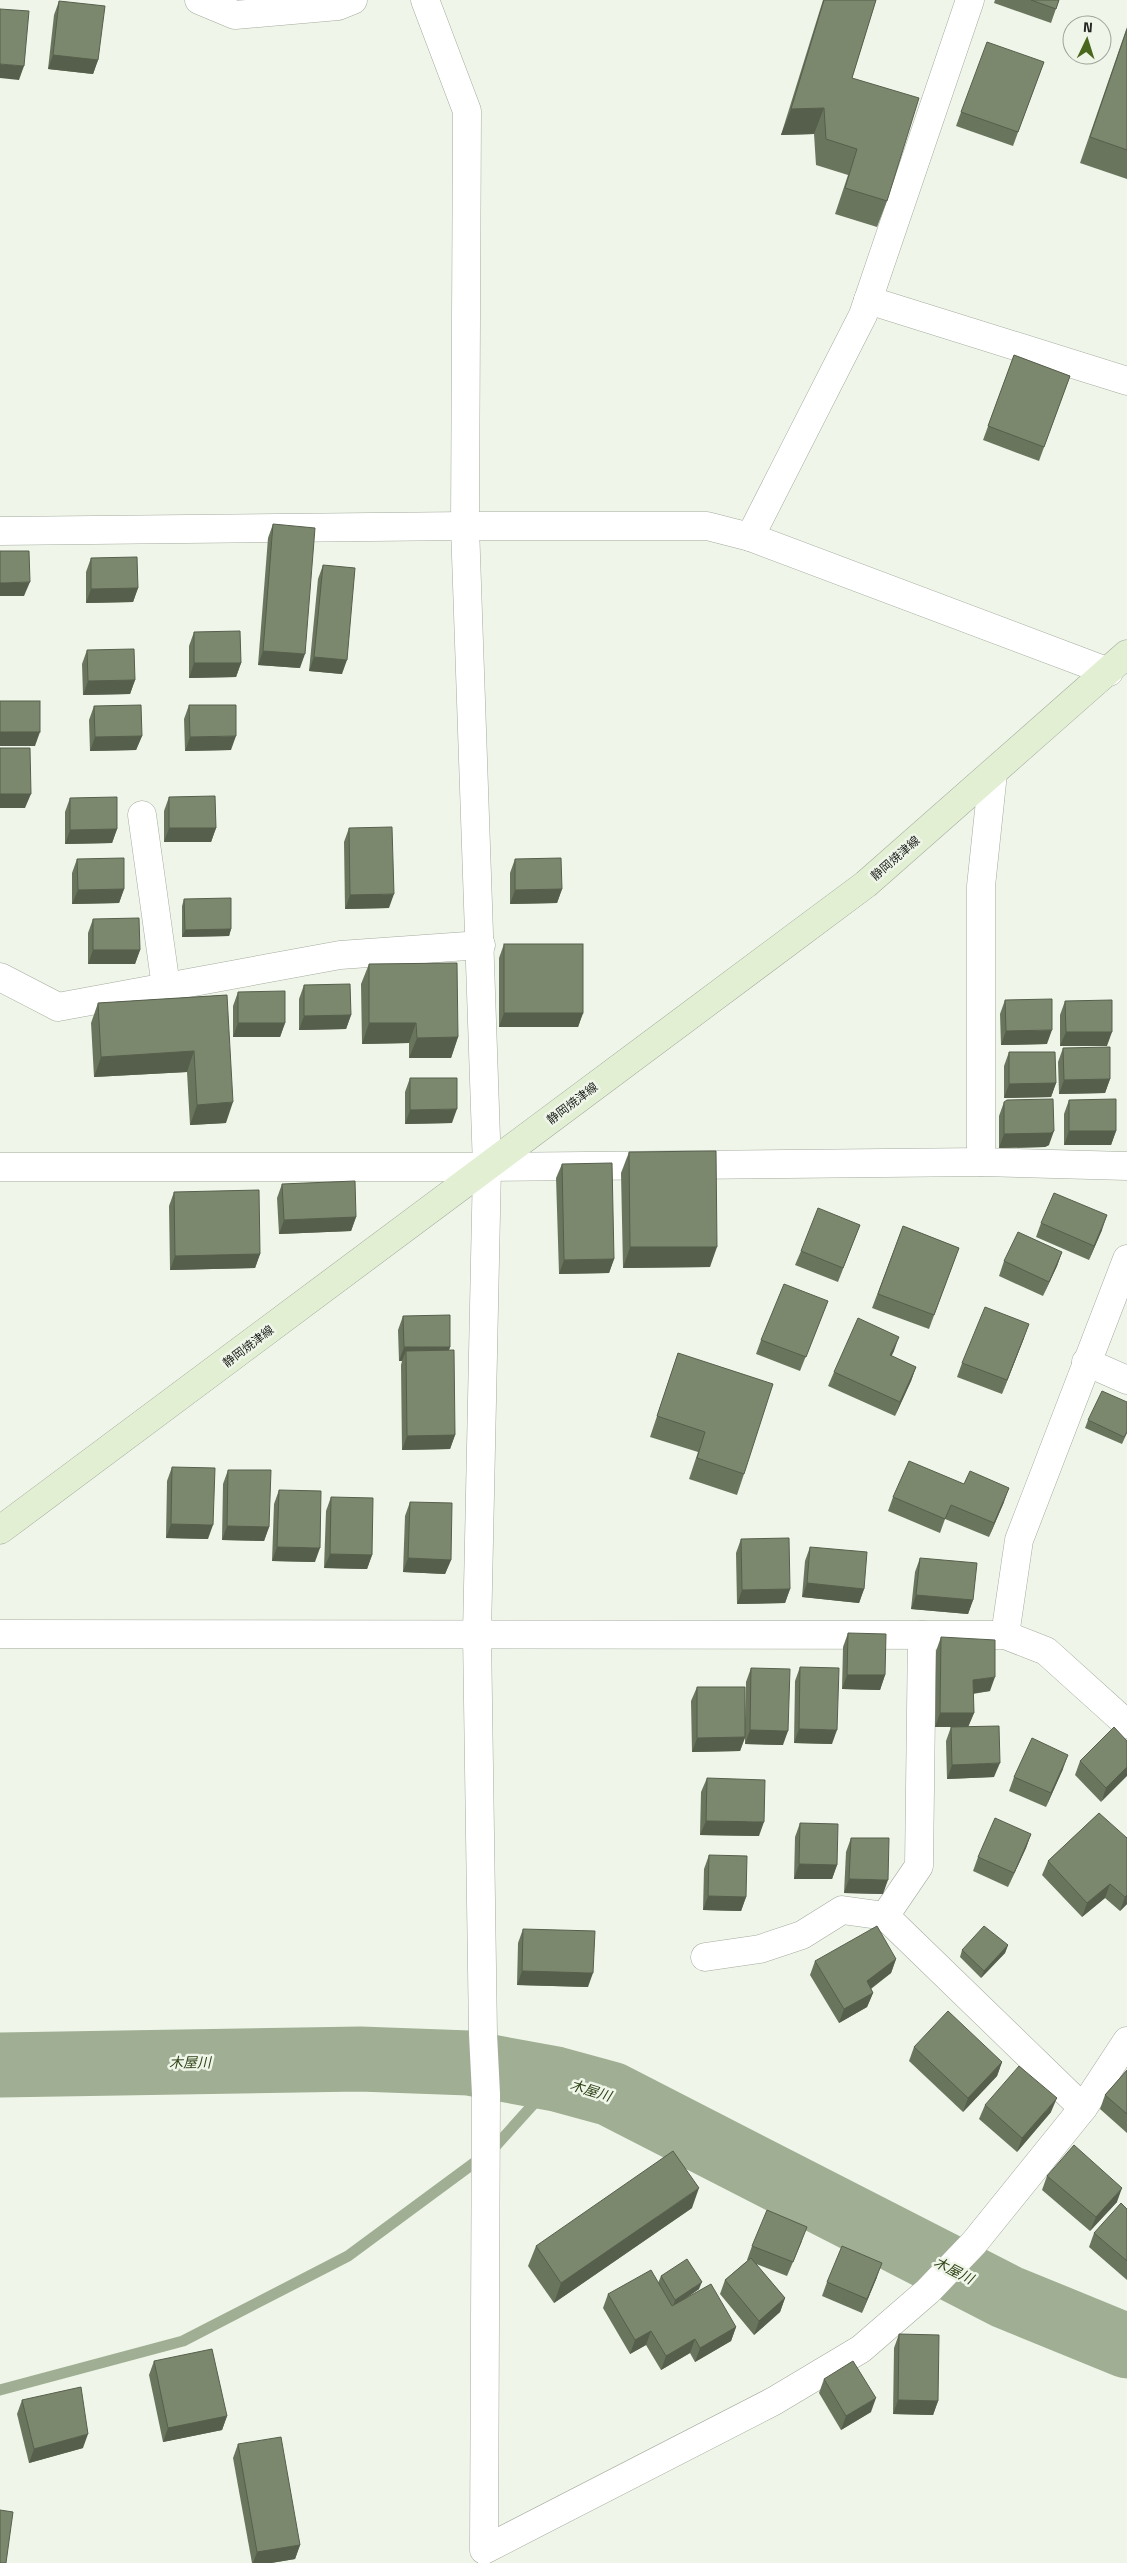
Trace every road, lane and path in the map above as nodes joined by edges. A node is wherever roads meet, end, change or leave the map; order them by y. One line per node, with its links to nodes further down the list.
1 (199, 0): 2 (street)
2 (353, 0)
3 (425, 0): 7 (street)
4 (970, 0): 5 (street)
5 (868, 300): 6 (street); 9 (street)
6 (1127, 380)
7 (465, 526): 8 (street); 9 (street); 13 (street)
8 (0, 531)
9 (750, 537): 10 (street)
10 (1118, 663): 11 (main road, 静岡焼津線)
11 (993, 773): 16 (street); 19 (main road, 静岡焼津線)
12 (142, 815): 15 (street)
13 (481, 945): 15 (street); 19 (street)
14 (0, 978): 15 (street)
15 (166, 987)
16 (981, 1162): 17 (street); 19 (street)
17 (1127, 1166)
18 (0, 1167): 19 (street)
19 (487, 1167): 23 (main road, 静岡焼津線); 25 (street)
20 (1127, 1259): 21 (street)
21 (1086, 1362): 22 (street); 27 (street)
22 (1127, 1380)
23 (0, 1530)
24 (0, 1634): 25 (street)
25 (477, 1634): 26 (street); 32 (street)
26 (922, 1635): 27 (street); 29 (street)
27 (1005, 1635): 28 (street)
28 (1127, 1724)
29 (885, 1916): 30 (street); 32 (street)
30 (705, 1957)
31 (1127, 2041): 32 (street)
32 (1083, 2108)

